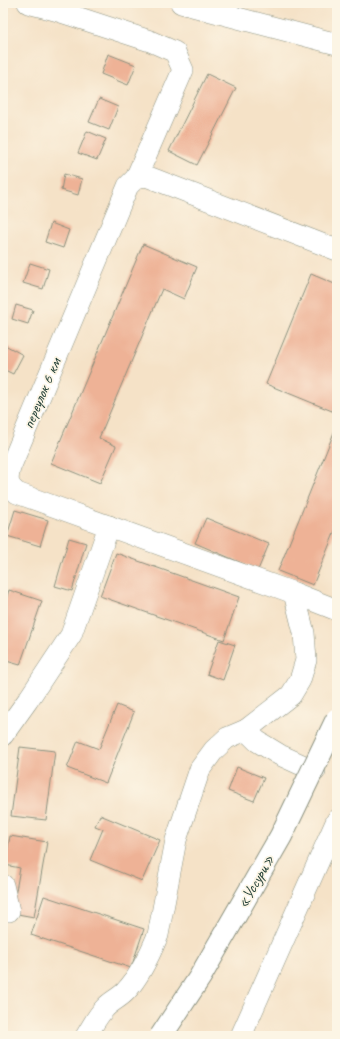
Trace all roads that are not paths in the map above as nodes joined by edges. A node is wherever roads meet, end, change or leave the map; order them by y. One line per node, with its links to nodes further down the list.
1 (28, 3): 4 (lane, переулок 6 км)
2 (181, 3): 3 (lane)
3 (337, 44)
4 (136, 178): 5 (lane); 6 (lane, переулок 6 км)
5 (337, 250)
6 (109, 526): 7 (lane, переулок 6 км); 11 (lane)
7 (294, 593): 8 (lane, переулок 6 км); 10 (lane)
8 (337, 610)
9 (337, 719): 17 (highway, «Уссури», bridge)
10 (246, 730): 12 (lane); 16 (lane)
11 (3, 734)
12 (314, 771)
13 (337, 820): 18 (lane)
14 (3, 885): 15 (lane)
15 (9, 911)
16 (86, 1036)
17 (161, 1036)
18 (241, 1036)

